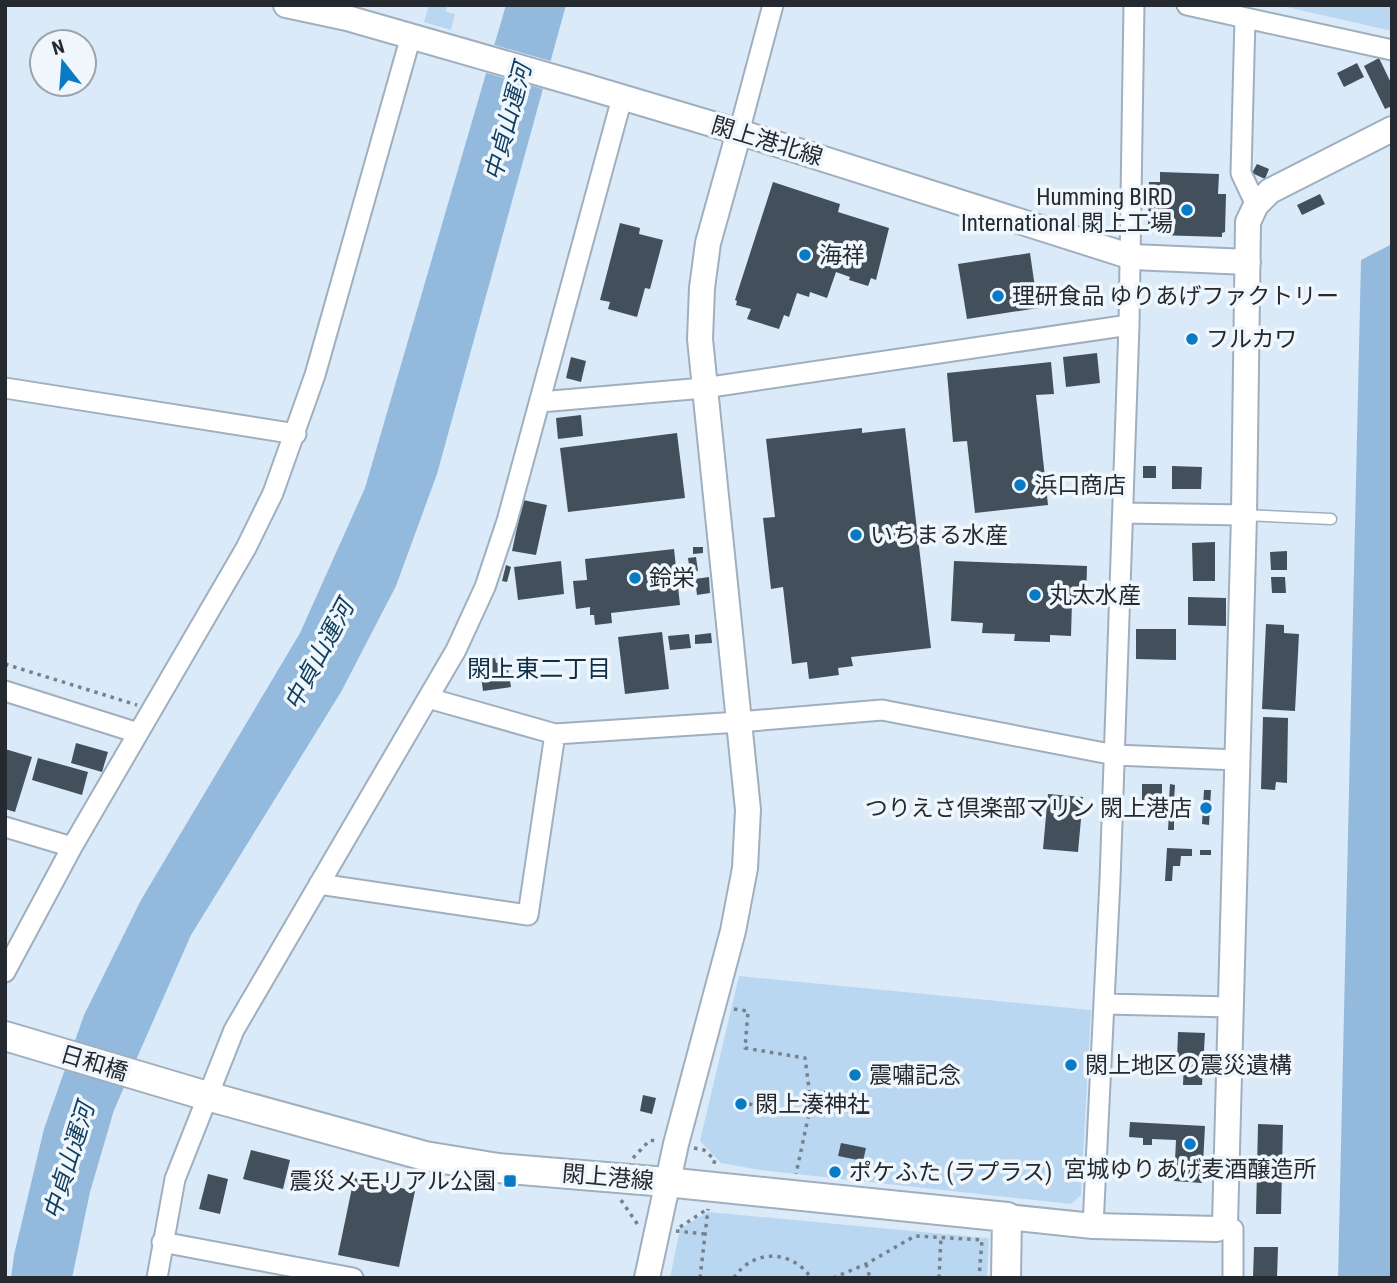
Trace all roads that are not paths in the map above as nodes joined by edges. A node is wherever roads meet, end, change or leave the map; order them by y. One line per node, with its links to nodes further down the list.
1 (286, 5): 6 (street, 閖上港北線)
2 (773, 5): 10 (street)
3 (1134, 5): 12 (street)
4 (1186, 5): 5 (street)
5 (1245, 18): 7 (street); 11 (street)
6 (411, 36): 8 (street, 閖上港北線); 18 (street)
7 (1392, 50)
8 (622, 98): 10 (street, 閖上港北線); 17 (street)
9 (1392, 129): 11 (street)
10 (739, 132): 12 (street, 閖上港北線); 16 (street)
11 (1256, 205): 13 (street)
12 (1132, 257): 13 (street, 閖上港北線); 14 (street)
13 (1248, 262): 20 (street)
14 (1129, 325): 16 (street); 19 (street)
15 (5, 388): 18 (street)
16 (704, 388): 17 (street); 24 (street)
17 (540, 402): 23 (street)
18 (296, 434): 25 (street)
19 (1123, 513): 20 (street); 27 (street)
20 (1244, 515): 21 (lane); 28 (street)
21 (1331, 519)
22 (5, 691): 25 (street)
23 (428, 698): 26 (street); 31 (street)
24 (739, 722): 26 (street); 27 (street); 38 (street)
25 (138, 733): 30 (street)
26 (555, 734): 31 (street)
27 (1115, 755): 28 (street); 33 (street)
28 (1237, 760): 34 (street)
29 (5, 827): 30 (street)
30 (72, 848): 32 (street)
31 (319, 884): 37 (street)
32 (5, 972)
33 (1105, 1004): 34 (street); 41 (street)
34 (1231, 1007): 40 (street)
35 (18, 1040): 36 (main road, 日和橋)
36 (157, 1082): 37 (main road, 閖上港線)
37 (206, 1096): 38 (main road, 閖上港線); 42 (street)
38 (666, 1182): 39 (main road, 閖上港線); 45 (street)
39 (1007, 1217): 41 (street); 46 (main road)
40 (1225, 1224): 41 (street); 47 (street)
41 (1093, 1226)
42 (162, 1242): 43 (street); 44 (street)
43 (158, 1278)
44 (353, 1278)
45 (647, 1278)
46 (1006, 1278)
47 (1233, 1278)

